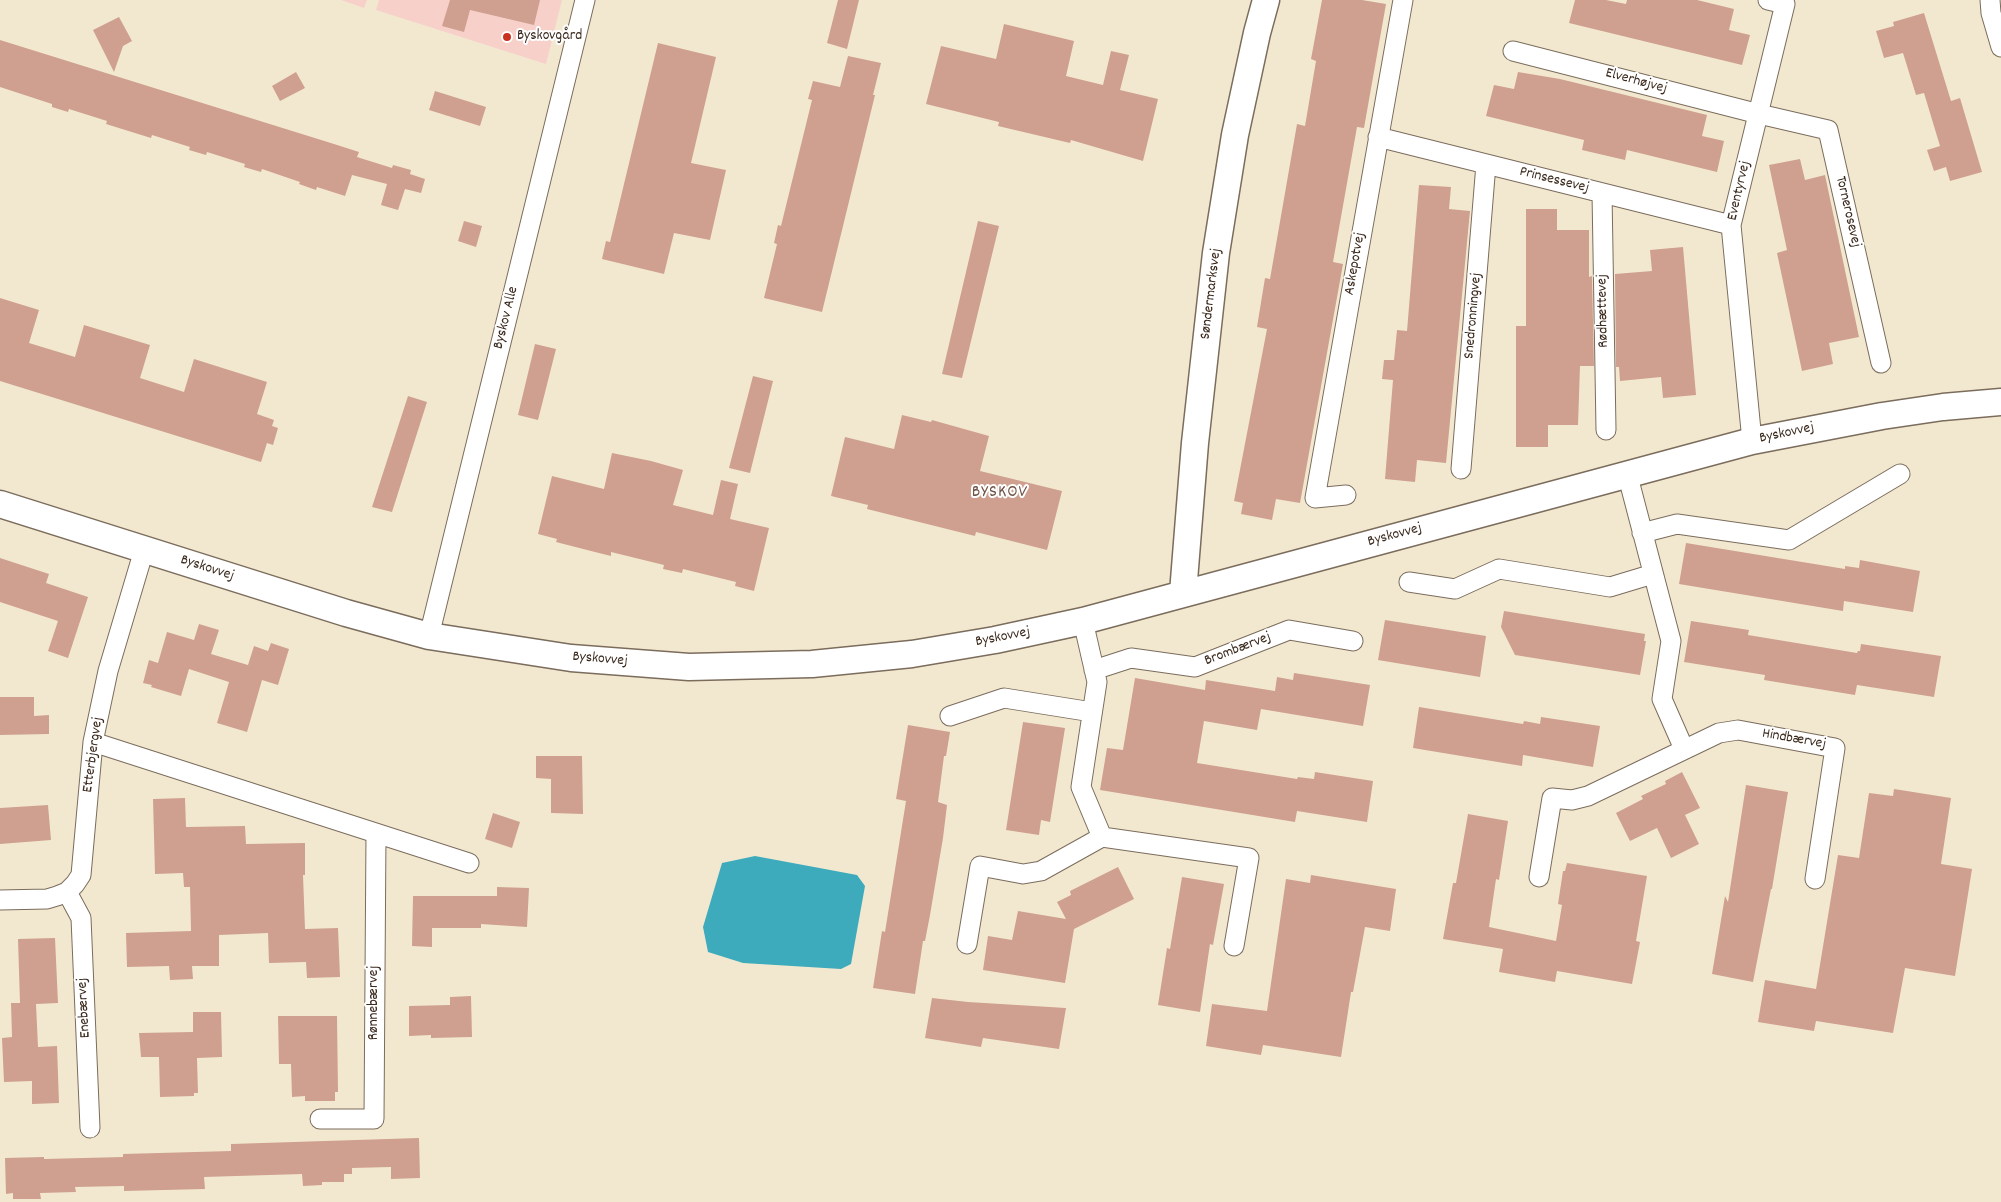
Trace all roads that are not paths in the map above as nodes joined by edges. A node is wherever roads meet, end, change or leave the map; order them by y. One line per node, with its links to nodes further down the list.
1 (585, 0): 28 (street, Byskov Alle)
2 (1266, 0): 26 (main road, Søndermarksvej)
3 (1402, 0): 9 (street, Askepotvej)
4 (1990, 0): 6 (street)
5 (1777, 2): 8 (street, Eventyrvej)
6 (2001, 47)
7 (1513, 51): 8 (street, Elverhøjvej)
8 (1759, 114): 12 (street, Eventyrvej); 13 (street, Tornerosevej)
9 (1378, 137): 10 (street, Prinsessevej); 20 (street, Askepotvej)
10 (1486, 164): 11 (street, Prinsessevej); 17 (street, Snedronningvej)
11 (1602, 193): 12 (street, Prinsessevej); 15 (street, Rødhættevej)
12 (1731, 225): 16 (street, Eventyrvej)
13 (1881, 363)
14 (2001, 402): 16 (main road, Byskovvej)
15 (1606, 430)
16 (1752, 441): 18 (main road, Byskovvej)
17 (1461, 469)
18 (1628, 473): 22 (street); 26 (main road, Byskovvej)
19 (1900, 474): 22 (street)
20 (1346, 495)
21 (0, 504): 23 (main road, Byskovvej)
22 (1642, 532): 24 (street)
23 (144, 550): 28 (main road, Byskovvej); 33 (street, Etterbjergvej)
24 (1653, 574): 25 (street); 34 (street)
25 (1409, 582)
26 (1183, 593): 27 (main road, Byskovvej)
27 (1082, 621): 28 (main road, Byskovvej); 30 (street)
28 (429, 636)
29 (1353, 641): 30 (street, Brombærvej)
30 (1094, 670): 31 (street)
31 (1092, 712): 32 (street); 36 (street)
32 (950, 716)
33 (93, 742): 35 (street); 40 (street, Etterbjergvej)
34 (1684, 749): 38 (street, Hindbærvej); 39 (street, Hindbærvej)
35 (376, 832): 37 (street); 44 (street, Rønnebærvej)
36 (1102, 837): 42 (street); 43 (street)
37 (470, 863)
38 (1539, 877)
39 (1814, 879)
40 (67, 892): 41 (street); 45 (street, Enebærvej)
41 (0, 900)
42 (966, 944)
43 (1234, 946)
44 (320, 1119)
45 (90, 1128)

